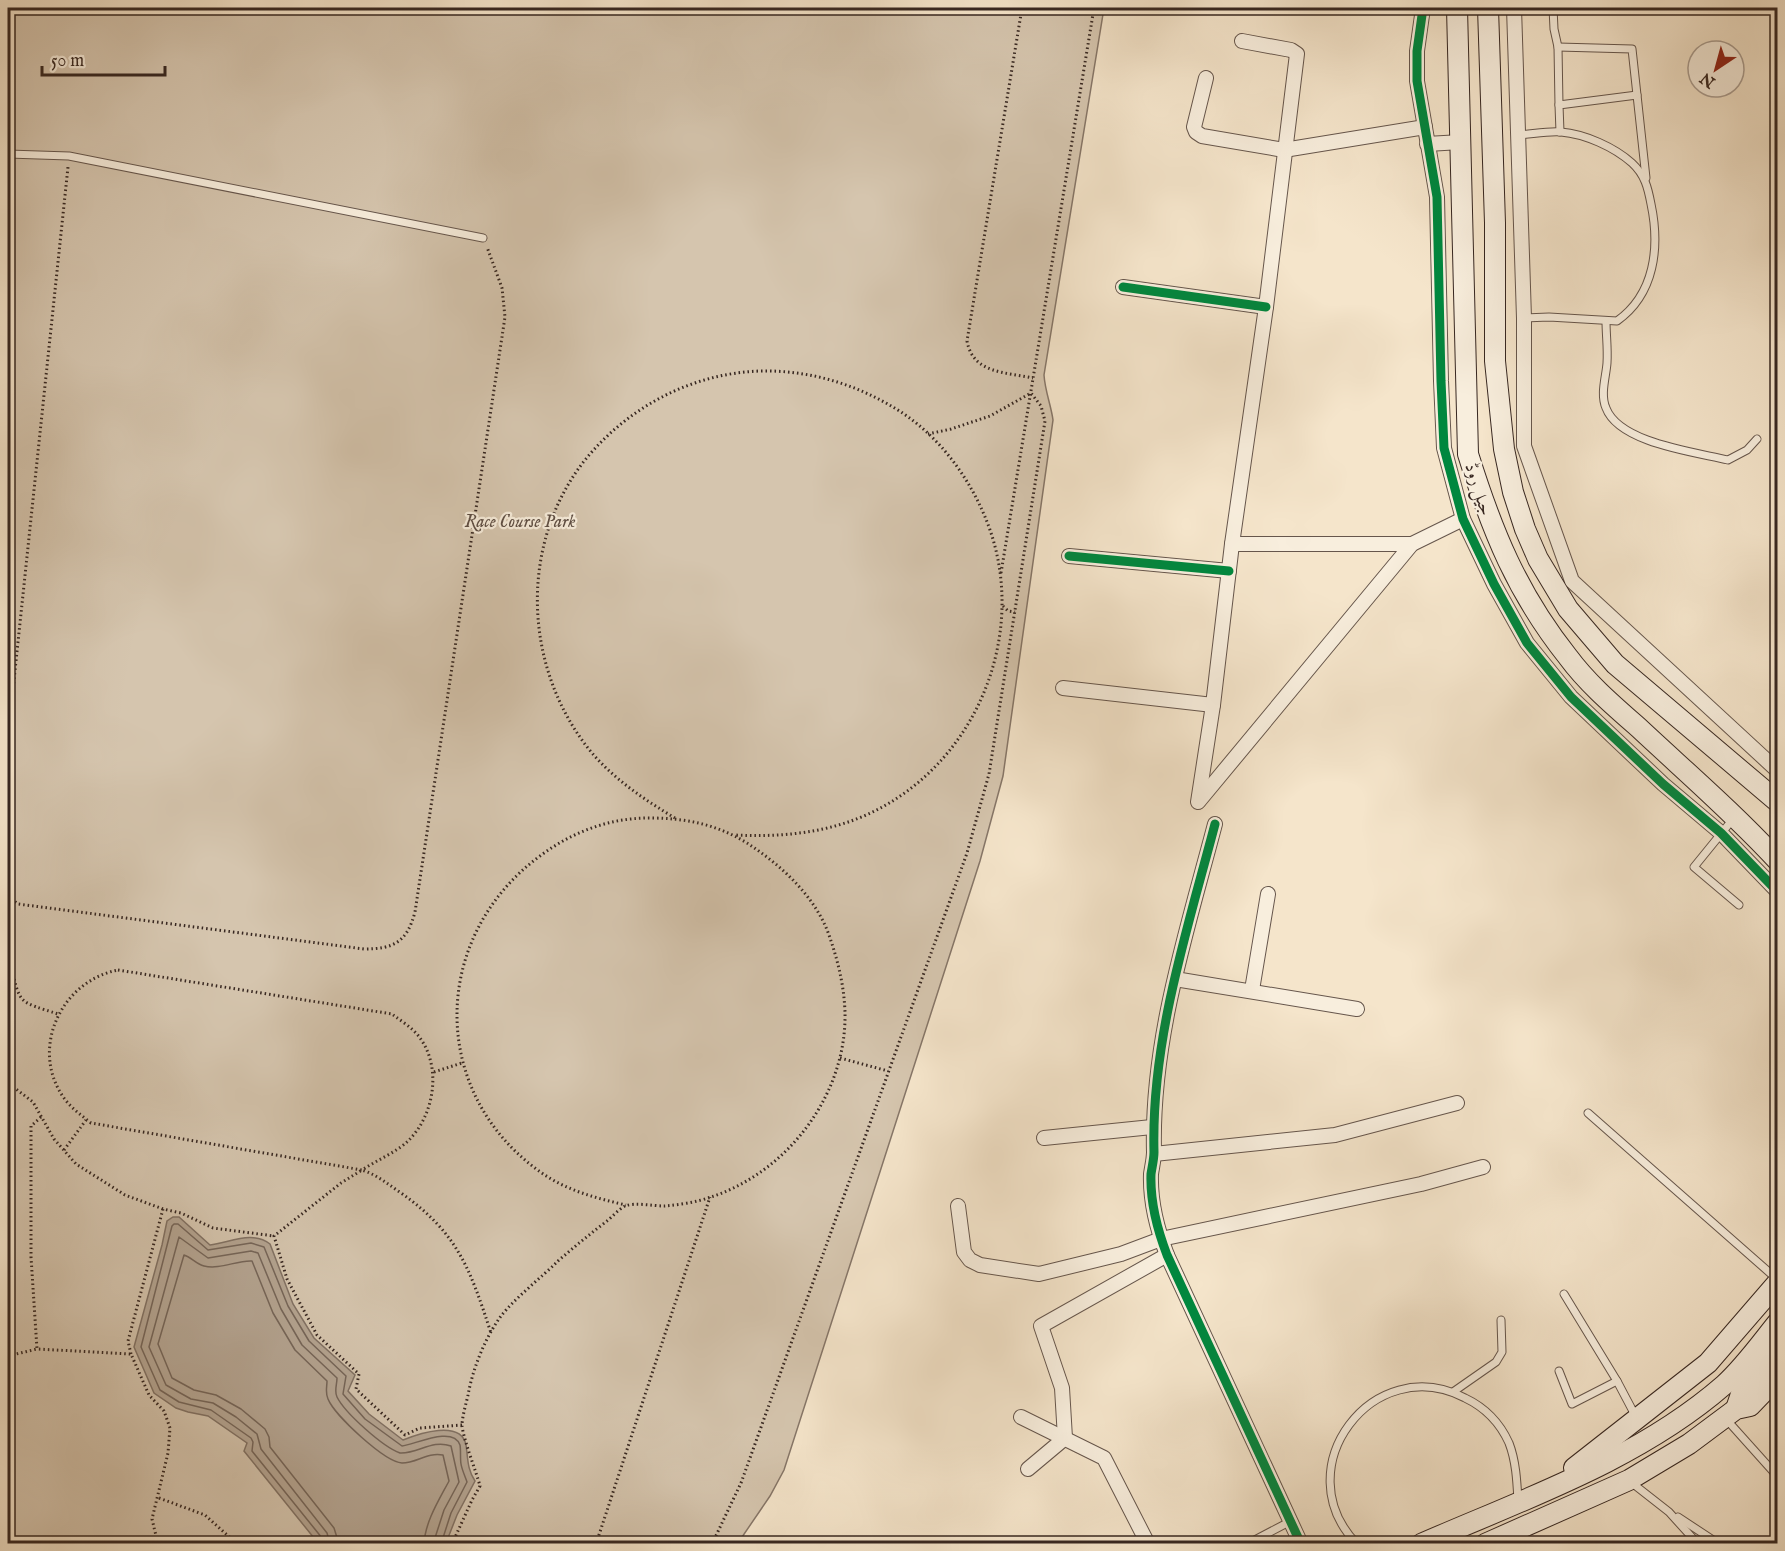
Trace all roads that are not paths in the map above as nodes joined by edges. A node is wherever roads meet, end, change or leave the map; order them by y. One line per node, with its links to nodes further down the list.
1 (1423, 8): 11 (street)
2 (1457, 8): 14 (main road, جیل روڈ)
3 (1488, 8): 33 (main road, جیل روڈ)
4 (1514, 8): 13 (street)
5 (1552, 8): 7 (lane)
6 (1242, 41): 16 (street)
7 (1558, 48): 9 (lane); 10 (lane)
8 (1206, 78): 16 (street)
9 (1637, 95): 10 (lane); 18 (lane)
10 (1559, 105): 12 (lane)
11 (1425, 127): 15 (street); 16 (street)
12 (1560, 132): 13 (lane); 18 (lane)
13 (1519, 135): 22 (street)
14 (1461, 142): 15 (street); 34 (main road, جیل روڈ)
15 (1428, 144): 25 (street)
16 (1284, 150): 21 (street)
17 (8, 154): 19 (lane)
18 (1647, 184): 23 (lane)
19 (483, 238)
20 (1123, 287): 21 (street)
21 (1266, 307): 26 (street)
22 (1524, 318): 23 (lane); 32 (street)
23 (1606, 321): 24 (lane)
24 (1757, 440)
25 (1463, 519): 27 (street); 36 (street)
26 (1232, 544): 27 (street); 29 (street)
27 (1412, 544): 31 (street)
28 (1069, 555): 29 (street)
29 (1229, 571): 31 (street)
30 (1063, 688): 31 (street)
31 (1213, 705)
32 (1778, 771)
33 (1778, 802)
34 (1735, 817): 36 (lane); 37 (main road, جیل روڈ)
35 (1215, 824): 41 (street)
36 (1721, 833): 38 (street); 40 (lane)
37 (1778, 861)
38 (1778, 892)
39 (1268, 894): 42 (street)
40 (1739, 905)
41 (1175, 979): 42 (street); 46 (street)
42 (1252, 990): 43 (street)
43 (1357, 1009)
44 (1457, 1103): 48 (street)
45 (1588, 1113): 53 (lane)
46 (1152, 1127): 47 (street); 48 (street)
47 (1044, 1138)
48 (1154, 1154): 51 (street)
49 (1483, 1167): 51 (street)
50 (958, 1206): 51 (street)
51 (1161, 1239): 52 (street)
52 (1167, 1255): 65 (street); 72 (street)
53 (1778, 1281): 64 (main road)
54 (1564, 1294): 60 (lane)
55 (1501, 1320): 61 (lane)
56 (1778, 1322): 69 (main road)
57 (1778, 1352): 62 (main road)
58 (1559, 1371): 60 (lane)
59 (1778, 1377): 62 (main road)
60 (1617, 1382): 64 (lane)
61 (1454, 1392): 70 (lane); 76 (lane)
62 (1730, 1414): 67 (lane); 68 (main road)
63 (1021, 1417): 65 (street)
64 (1637, 1419): 69 (main road)
65 (1065, 1438): 66 (street); 73 (street)
66 (1028, 1468)
67 (1778, 1477)
68 (1629, 1480): 71 (lane); 78 (main road)
69 (1546, 1490): 70 (main road)
70 (1518, 1501): 77 (main road)
71 (1669, 1512): 79 (lane); 80 (lane)
72 (1291, 1521): 74 (lane); 75 (street)
73 (1148, 1544)
74 (1247, 1544)
75 (1301, 1544)
76 (1357, 1544)
77 (1421, 1544)
78 (1485, 1544)
79 (1698, 1544)
80 (1719, 1544)

